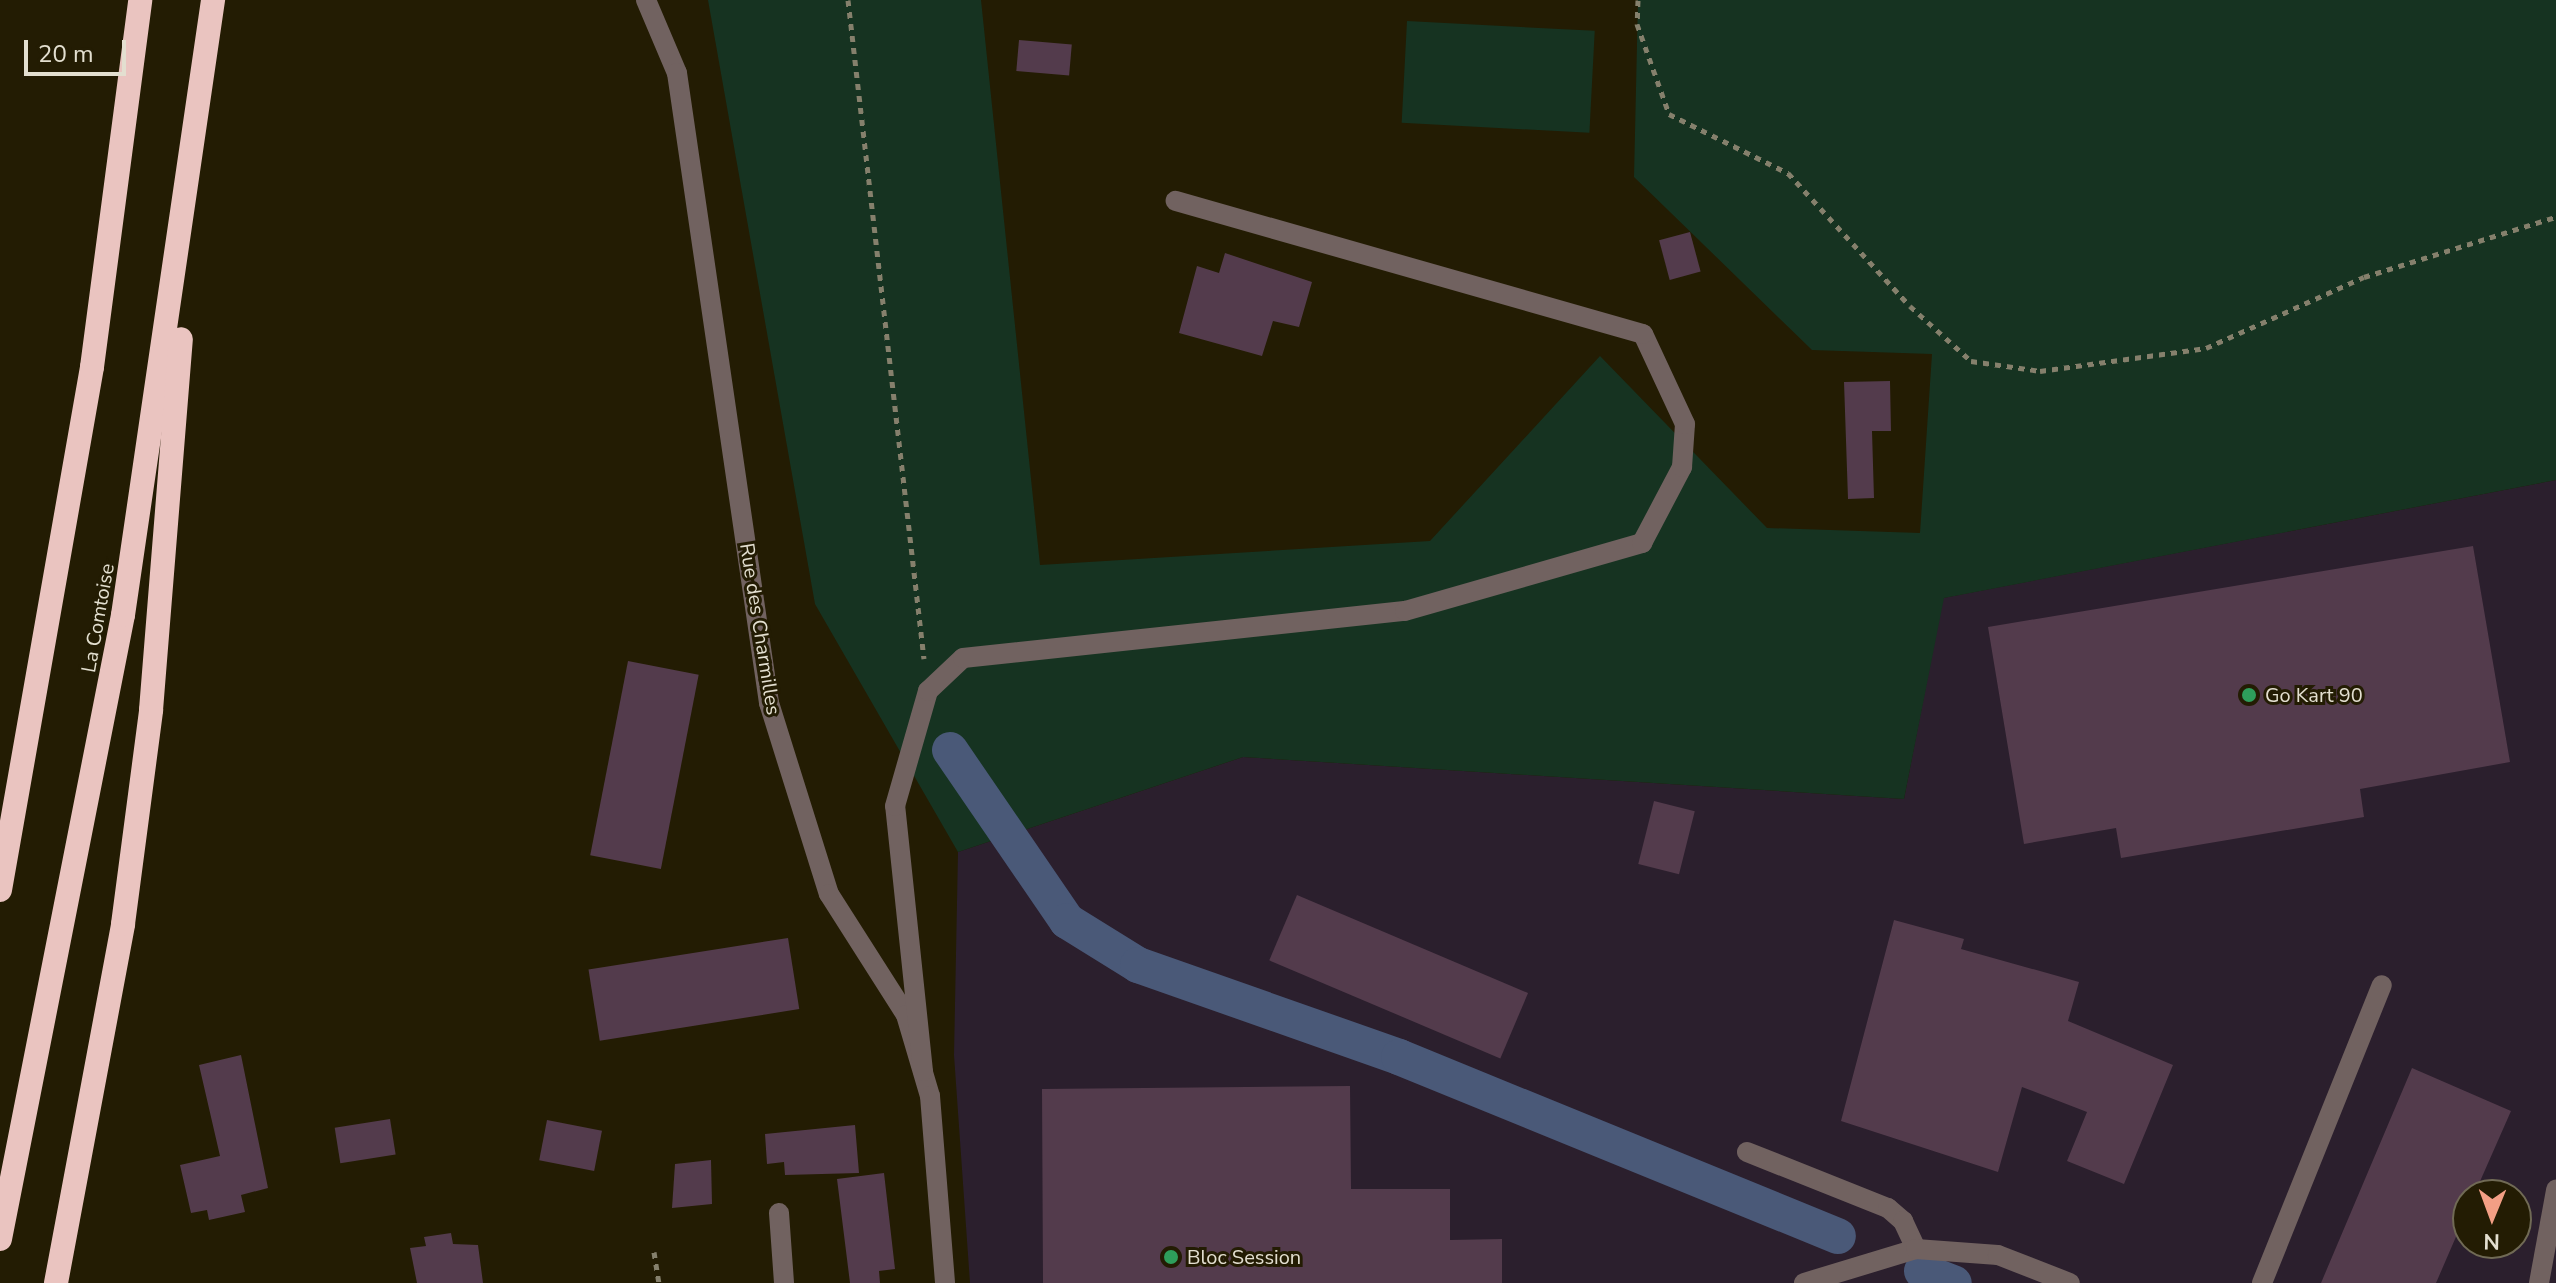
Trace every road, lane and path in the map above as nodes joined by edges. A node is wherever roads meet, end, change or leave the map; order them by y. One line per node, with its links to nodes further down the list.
1 (140, 0): 9 (highway)
2 (213, 0): 6 (highway, La Comtoise)
3 (646, 0): 14 (street, Rue des Charmilles)
4 (848, 0): 10 (path)
5 (1638, 0): 8 (path)
6 (200, 94): 18 (highway, La Comtoise); 21 (highway)
7 (1176, 201): 10 (street)
8 (2556, 217)
9 (40, 680): 11 (highway); 12 (highway)
10 (928, 691): 14 (street)
11 (0, 830)
12 (0, 890)
13 (2382, 985): 27 (street)
14 (923, 1071): 24 (street, Rue des Charmilles)
15 (1747, 1152): 19 (street)
16 (2556, 1190): 28 (street)
17 (779, 1213): 23 (street)
18 (0, 1239)
19 (1916, 1249): 25 (street); 26 (street)
20 (654, 1252): 22 (path)
21 (56, 1283)
22 (659, 1283)
23 (784, 1283)
24 (945, 1283)
25 (1804, 1283)
26 (2070, 1283)
27 (2262, 1283)
28 (2539, 1283)

